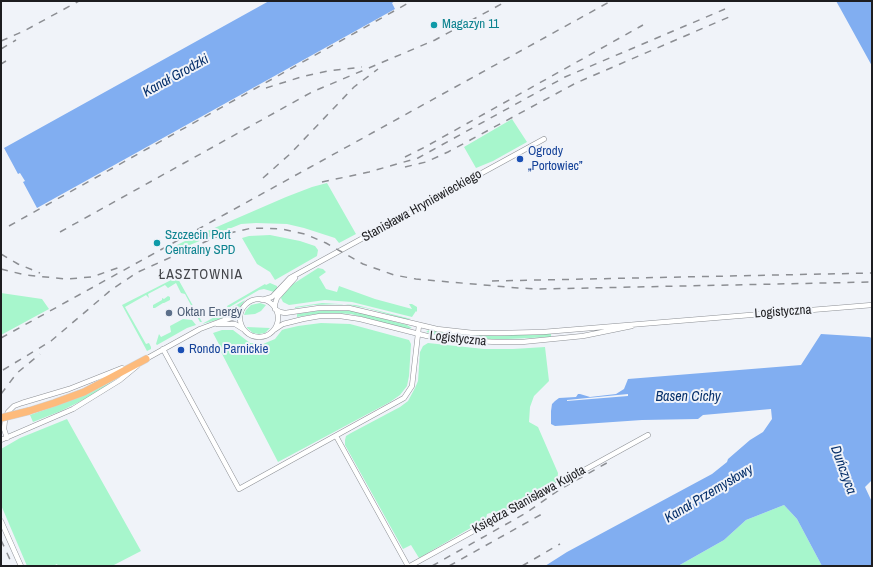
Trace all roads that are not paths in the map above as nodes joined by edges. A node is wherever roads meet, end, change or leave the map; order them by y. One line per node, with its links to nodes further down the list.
1 (544, 139): 2 (street, Stanisława Hryniewieckiego)
2 (300, 274): 3 (street, Stanisława Hryniewieckiego); 5 (street, Stanisława Hryniewieckiego)
3 (262, 300): 5 (street); 6 (street)
4 (872, 305): 7 (street, Logistyczna)
5 (275, 309): 9 (street, Logistyczna); 11 (street)
6 (241, 312): 8 (street); 10 (street)
7 (645, 323): 9 (street, Logistyczna); 12 (street, Logistyczna)
8 (212, 324): 10 (street); 13 (street)
9 (419, 325): 12 (street)
10 (244, 329): 11 (street)
11 (274, 330): 12 (street, Logistyczna)
12 (418, 334): 17 (street)
13 (163, 349): 14 (street); 17 (street)
14 (146, 359): 15 (main road, bridge); 18 (street); 18 (street)
15 (1, 418)
16 (648, 435): 22 (street, Księdza Stanisława Kujota)
17 (336, 436): 22 (street)
18 (8, 438): 19 (street)
19 (1, 440)
20 (1, 521): 21 (street)
21 (21, 566)
22 (409, 566)

